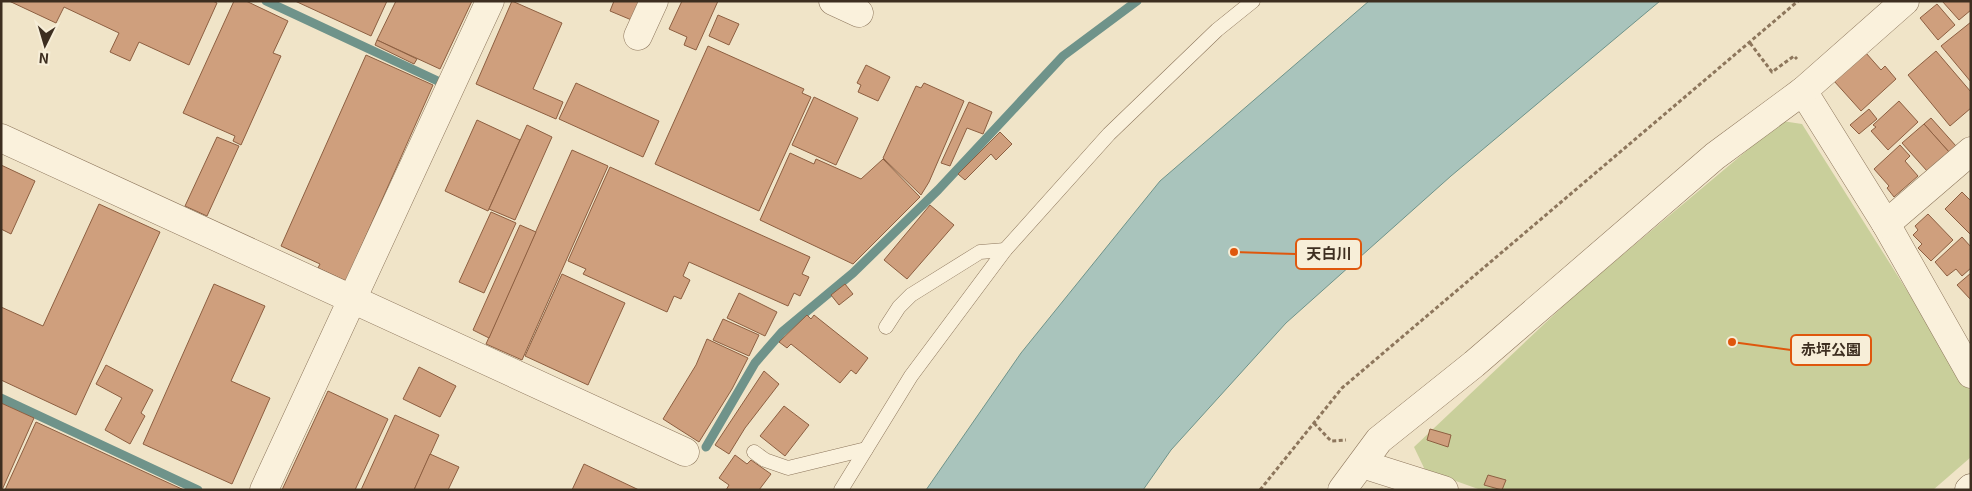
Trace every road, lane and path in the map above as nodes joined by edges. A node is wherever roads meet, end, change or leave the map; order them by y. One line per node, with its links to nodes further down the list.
1 (490, 1): 15 (street)
2 (654, 1): 8 (street)
3 (833, 1): 7 (street)
4 (1253, 1): 14 (lane)
5 (1798, 1): 9 (path)
6 (1905, 1): 10 (street)
7 (859, 13)
8 (638, 36)
9 (1750, 43): 10 (path); 24 (path)
10 (1811, 83): 13 (street); 21 (street)
11 (1, 138): 15 (street)
12 (1971, 151): 13 (street)
13 (1886, 224): 17 (street)
14 (1005, 250): 16 (lane); 18 (lane)
15 (351, 299): 19 (street); 22 (street)
16 (886, 327)
17 (1971, 374)
18 (866, 449): 20 (lane); 23 (lane)
19 (685, 452)
20 (754, 452)
21 (1362, 464): 25 (street); 26 (street)
22 (264, 490)
23 (841, 490)
24 (1260, 490)
25 (1342, 490)
26 (1444, 490)

